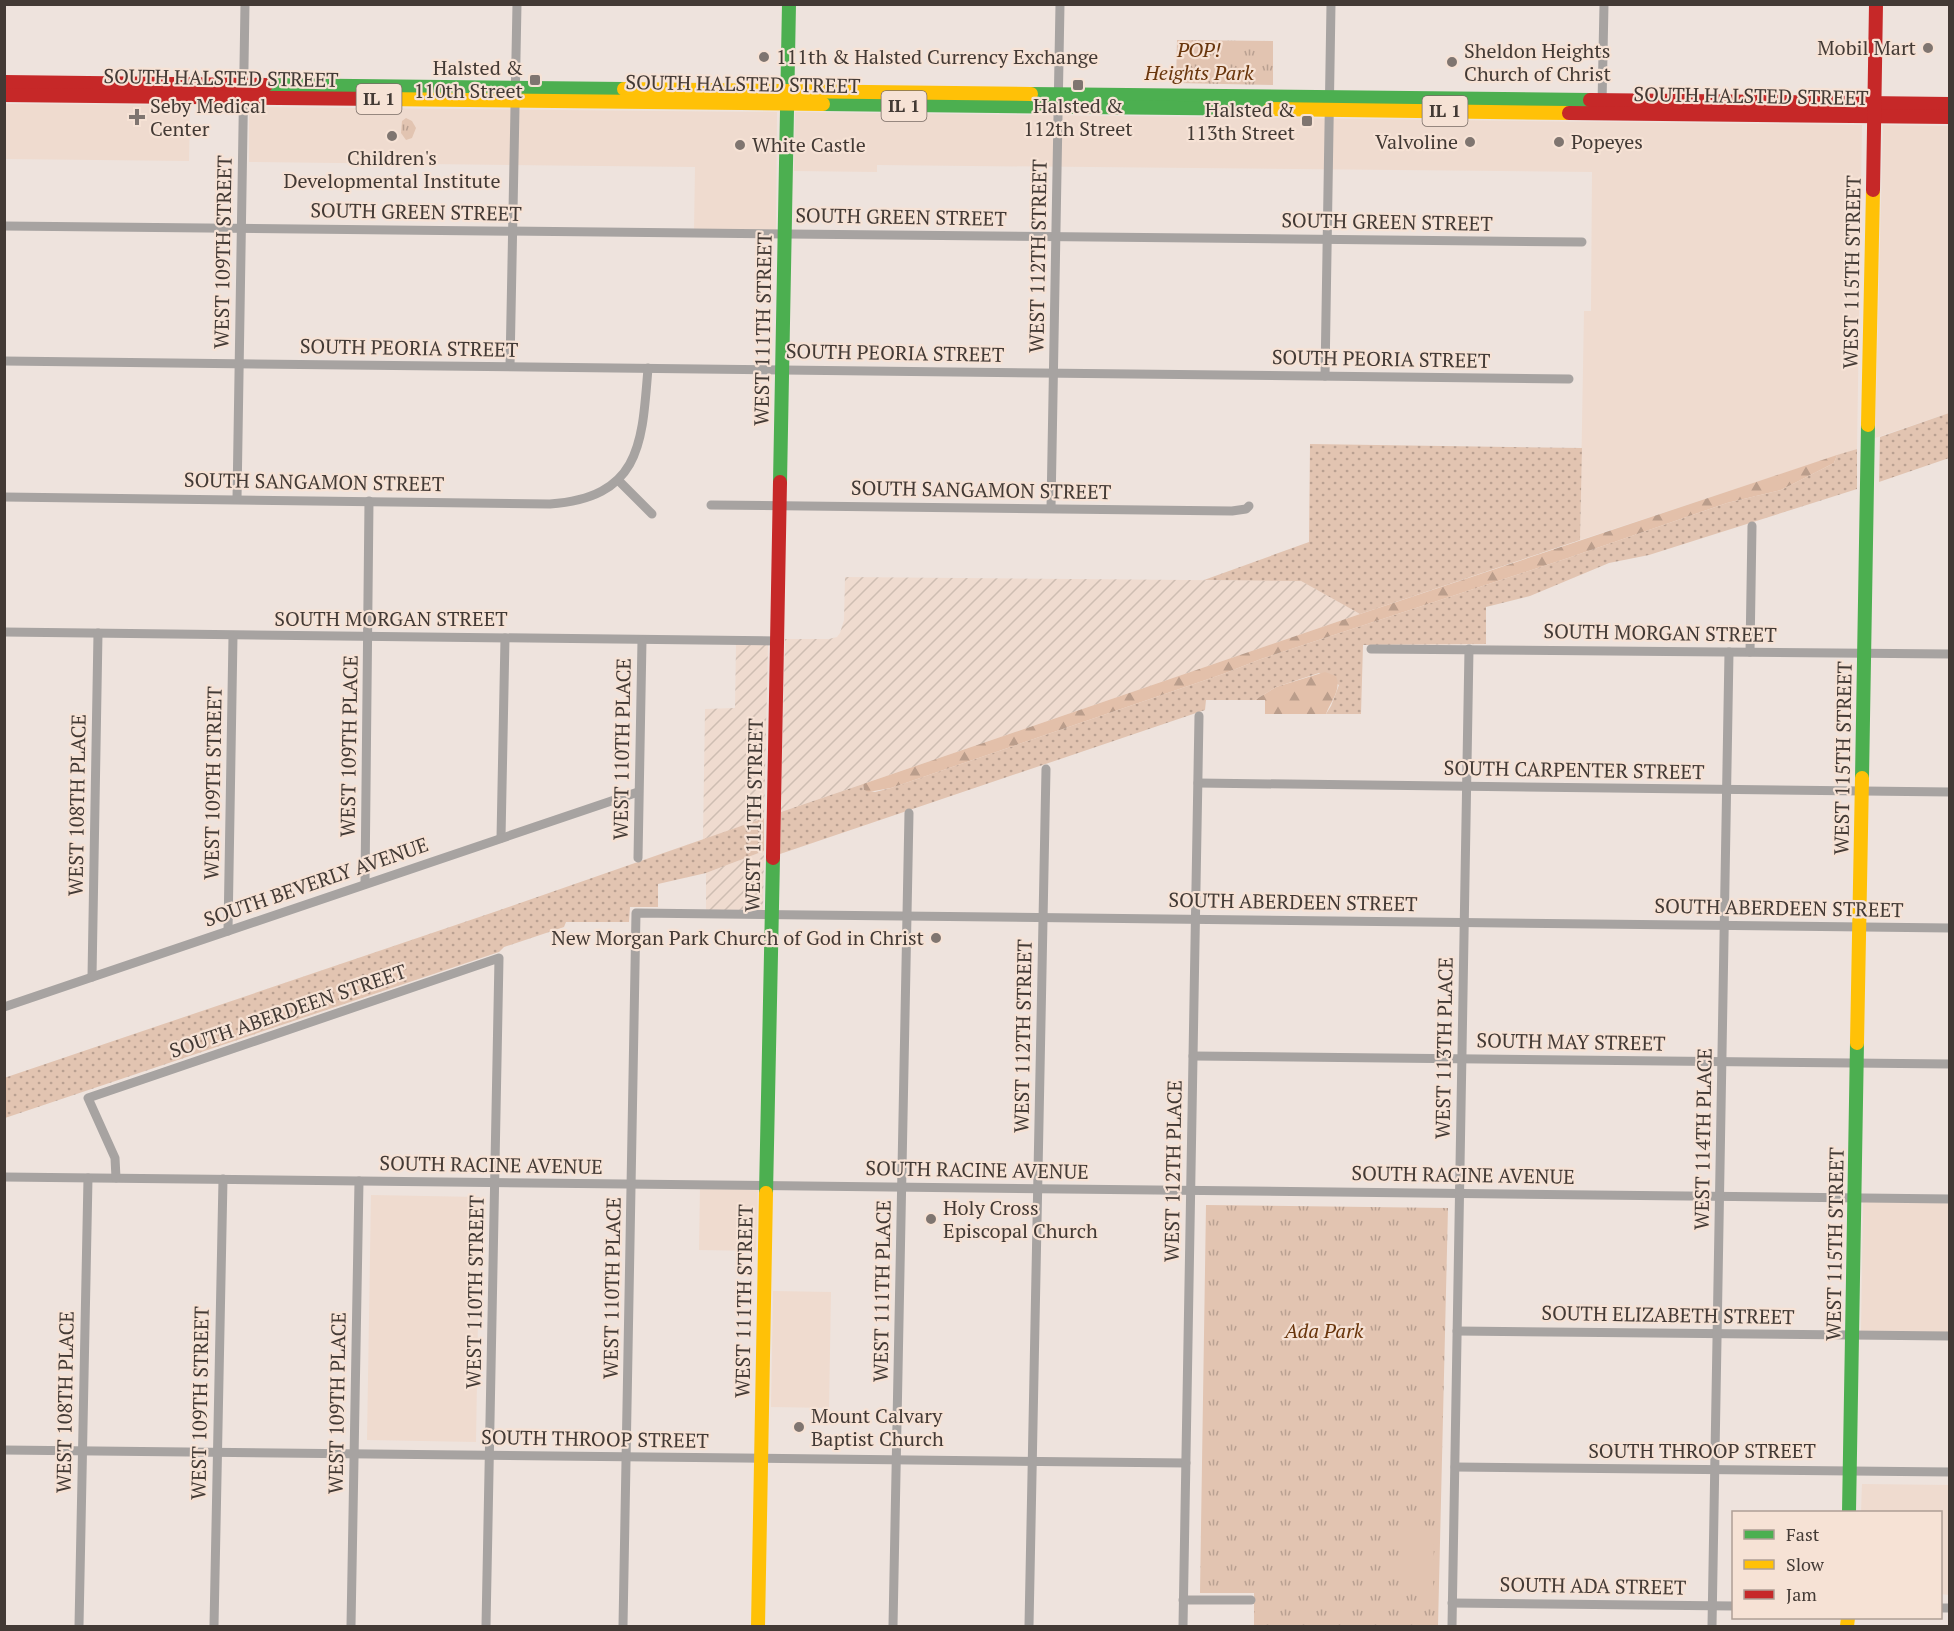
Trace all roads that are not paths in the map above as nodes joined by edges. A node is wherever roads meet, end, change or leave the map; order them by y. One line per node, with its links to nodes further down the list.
1 (245, 4): 10 (street, WEST 109TH STREET)
2 (517, 4): 11 (street)
3 (789, 4): 9 (main road, WEST 111TH STREET)
4 (1060, 4): 13 (street, WEST 112TH STREET)
5 (1331, 4): 14 (street)
6 (1604, 4): 17 (street)
7 (1876, 4): 18 (main road, WEST 115TH STREET)
8 (4, 82): 10 (main road, SOUTH HALSTED STREET / IL 1)
9 (787, 90): 11 (main road, SOUTH HALSTED STREET / IL 1); 13 (main road, SOUTH HALSTED STREET / IL 1); 16 (main road, WEST 111TH STREET)
10 (243, 91): 11 (main road, SOUTH HALSTED STREET / IL 1); 12 (main road, SOUTH HALSTED STREET / IL 1); 21 (street, WEST 109TH STREET)
11 (515, 94): 16 (main road, SOUTH HALSTED STREET / IL 1); 22 (street)
12 (4, 95)
13 (1059, 100): 14 (main road, SOUTH HALSTED STREET / IL 1); 16 (main road, SOUTH HALSTED STREET / IL 1); 24 (street, WEST 112TH STREET)
14 (1330, 103): 17 (main road, SOUTH HALSTED STREET / IL 1); 25 (street)
15 (1950, 104): 18 (main road, SOUTH HALSTED STREET / IL 1)
16 (787, 105): 23 (main road, WEST 111TH STREET)
17 (1602, 106): 18 (main road, SOUTH HALSTED STREET / IL 1)
18 (1874, 109): 19 (main road, SOUTH HALSTED STREET / IL 1); 56 (main road, WEST 115TH STREET)
19 (1950, 117)
20 (4, 226): 21 (street, SOUTH GREEN STREET)
21 (241, 228): 22 (street, SOUTH GREEN STREET); 28 (street, WEST 109TH STREET)
22 (513, 231): 23 (street, SOUTH GREEN STREET); 29 (street)
23 (784, 234): 24 (street, SOUTH GREEN STREET); 31 (main road, WEST 111TH STREET)
24 (1056, 237): 25 (street, SOUTH GREEN STREET); 32 (street, WEST 112TH STREET)
25 (1327, 240): 26 (street, SOUTH GREEN STREET); 33 (street)
26 (1582, 242)
27 (4, 361): 28 (street, SOUTH PEORIA STREET)
28 (239, 364): 29 (street, SOUTH PEORIA STREET); 37 (street, WEST 109TH STREET)
29 (510, 366): 30 (street, SOUTH PEORIA STREET)
30 (648, 369): 31 (street, SOUTH PEORIA STREET); 35 (street)
31 (782, 370): 32 (street, SOUTH PEORIA STREET); 40 (main road, WEST 111TH STREET)
32 (1054, 374): 33 (street, SOUTH PEORIA STREET); 42 (street, WEST 112TH STREET)
33 (1325, 376): 34 (street, SOUTH PEORIA STREET)
34 (1569, 379)
35 (619, 481): 38 (street, SOUTH SANGAMON STREET); 43 (street)
36 (4, 497): 37 (street, SOUTH SANGAMON STREET)
37 (237, 499): 38 (street, SOUTH SANGAMON STREET)
38 (369, 501): 48 (street, WEST 109TH PLACE)
39 (711, 505): 40 (street, SOUTH SANGAMON STREET)
40 (779, 506): 42 (street, SOUTH SANGAMON STREET); 51 (main road, WEST 111TH STREET)
41 (1249, 506): 42 (street, SOUTH SANGAMON STREET)
42 (1051, 508)
43 (652, 514)
44 (1752, 526): 55 (street)
45 (4, 633): 46 (street, SOUTH MORGAN STREET)
46 (98, 633): 47 (street, SOUTH MORGAN STREET); 81 (street, WEST 108TH PLACE)
47 (233, 636): 48 (street, SOUTH MORGAN STREET); 79 (street, WEST 109TH STREET)
48 (368, 637): 49 (street, SOUTH MORGAN STREET); 69 (street, WEST 109TH PLACE)
49 (505, 638): 50 (street, SOUTH MORGAN STREET); 67 (street)
50 (642, 640): 51 (street, SOUTH MORGAN STREET); 64 (street, WEST 110TH PLACE)
51 (777, 641): 71 (main road, WEST 111TH STREET)
52 (1371, 648): 53 (street, SOUTH MORGAN STREET)
53 (1469, 650): 54 (street, SOUTH MORGAN STREET); 61 (street, WEST 113TH PLACE)
54 (1729, 652): 55 (street, SOUTH MORGAN STREET); 62 (street, WEST 114TH PLACE)
55 (1750, 652): 56 (street, SOUTH MORGAN STREET)
56 (1864, 653): 57 (street, SOUTH MORGAN STREET); 63 (main road, WEST 115TH STREET)
57 (1950, 654)
58 (1199, 716): 60 (street, WEST 112TH PLACE)
59 (1046, 769): 73 (street, WEST 112TH STREET)
60 (1198, 783): 61 (street, SOUTH CARPENTER STREET); 74 (street, WEST 112TH PLACE)
61 (1467, 786): 62 (street, SOUTH CARPENTER STREET); 75 (street, WEST 113TH PLACE)
62 (1727, 789): 63 (street, SOUTH CARPENTER STREET); 76 (street, WEST 114TH PLACE)
63 (1862, 791): 65 (street, SOUTH CARPENTER STREET); 77 (main road, WEST 115TH STREET)
64 (638, 792): 67 (street, SOUTH BEVERLY AVENUE); 68 (street, WEST 110TH PLACE)
65 (1950, 792)
66 (909, 813): 72 (street, WEST 111TH PLACE)
67 (501, 838): 69 (street, SOUTH BEVERLY AVENUE)
68 (638, 858)
69 (365, 884): 79 (street, SOUTH BEVERLY AVENUE)
70 (636, 913): 71 (street, SOUTH ABERDEEN STREET); 94 (street, WEST 110TH PLACE)
71 (771, 914): 72 (street, SOUTH ABERDEEN STREET); 95 (main road, WEST 111TH STREET)
72 (907, 916): 73 (street, SOUTH ABERDEEN STREET); 96 (street, WEST 111TH PLACE)
73 (1043, 918): 74 (street, SOUTH ABERDEEN STREET); 97 (street, WEST 112TH STREET)
74 (1196, 919): 75 (street, SOUTH ABERDEEN STREET); 83 (street, WEST 112TH PLACE)
75 (1464, 922): 76 (street, SOUTH ABERDEEN STREET); 84 (street, WEST 113TH PLACE)
76 (1724, 925): 77 (street, SOUTH ABERDEEN STREET); 85 (street, WEST 114TH PLACE)
77 (1860, 927): 78 (street, SOUTH ABERDEEN STREET); 86 (main road, WEST 115TH STREET)
78 (1950, 928)
79 (228, 931): 81 (street, SOUTH BEVERLY AVENUE)
80 (500, 958): 90 (street, SOUTH ABERDEEN STREET); 93 (street, WEST 110TH STREET)
81 (92, 977): 82 (street, SOUTH BEVERLY AVENUE)
82 (4, 1007)
83 (1193, 1056): 84 (street, SOUTH MAY STREET); 98 (street, WEST 112TH PLACE)
84 (1462, 1059): 85 (street, SOUTH MAY STREET); 99 (street, WEST 113TH PLACE)
85 (1722, 1061): 86 (street, SOUTH MAY STREET); 100 (street, WEST 114TH PLACE)
86 (1857, 1063): 87 (street, SOUTH MAY STREET); 101 (main road, WEST 115TH STREET)
87 (1950, 1064)
88 (4, 1177): 89 (street, SOUTH RACINE AVENUE)
89 (88, 1178): 90 (street, SOUTH RACINE AVENUE); 108 (street, WEST 108TH PLACE)
90 (116, 1178): 91 (street, SOUTH RACINE AVENUE)
91 (223, 1179): 92 (street, SOUTH RACINE AVENUE); 109 (street, WEST 109TH STREET)
92 (359, 1181): 93 (street, SOUTH RACINE AVENUE); 110 (street, WEST 109TH PLACE)
93 (495, 1183): 94 (street, SOUTH RACINE AVENUE); 111 (street, WEST 110TH STREET)
94 (632, 1184): 95 (street, SOUTH RACINE AVENUE); 112 (street, WEST 110TH PLACE)
95 (766, 1186): 96 (street, SOUTH RACINE AVENUE); 113 (main road, WEST 111TH STREET)
96 (902, 1187): 97 (street, SOUTH RACINE AVENUE); 114 (street, WEST 111TH PLACE)
97 (1038, 1189): 98 (street, SOUTH RACINE AVENUE); 115 (street, WEST 112TH STREET)
98 (1191, 1190): 99 (street, SOUTH RACINE AVENUE); 116 (street, WEST 112TH PLACE)
99 (1460, 1193): 100 (street, SOUTH RACINE AVENUE); 103 (street, WEST 113TH PLACE)
100 (1720, 1196): 101 (street, SOUTH RACINE AVENUE); 104 (street, WEST 114TH PLACE)
101 (1855, 1198): 102 (street, SOUTH RACINE AVENUE); 105 (main road, WEST 115TH STREET)
102 (1950, 1199)
103 (1457, 1331): 104 (street, SOUTH ELIZABETH STREET); 117 (street, WEST 113TH PLACE)
104 (1717, 1333): 105 (street, SOUTH ELIZABETH STREET); 118 (street, WEST 114TH PLACE)
105 (1853, 1335): 106 (street, SOUTH ELIZABETH STREET); 119 (main road, WEST 115TH STREET)
106 (1950, 1336)
107 (4, 1450): 108 (street, SOUTH THROOP STREET)
108 (82, 1451): 109 (street, SOUTH THROOP STREET); 127 (street, WEST 108TH PLACE)
109 (217, 1452): 110 (street, SOUTH THROOP STREET); 128 (street, WEST 109TH STREET)
110 (354, 1454): 111 (street, SOUTH THROOP STREET); 129 (street, WEST 109TH PLACE)
111 (490, 1456): 112 (street, SOUTH THROOP STREET); 130 (street, WEST 110TH STREET)
112 (627, 1457): 113 (street, SOUTH THROOP STREET); 131 (street, WEST 110TH PLACE)
113 (761, 1459): 114 (street, SOUTH THROOP STREET); 132 (main road, WEST 111TH STREET)
114 (897, 1460): 115 (street, SOUTH THROOP STREET); 133 (street, WEST 111TH PLACE)
115 (1032, 1462): 116 (street, SOUTH THROOP STREET); 134 (street, WEST 112TH STREET)
116 (1186, 1463): 122 (street, WEST 112TH PLACE)
117 (1455, 1467): 118 (street, SOUTH THROOP STREET); 124 (street, WEST 113TH PLACE)
118 (1715, 1469): 119 (street, SOUTH THROOP STREET); 125 (street, WEST 114TH PLACE)
119 (1850, 1471): 120 (street, SOUTH THROOP STREET); 121 (main road, WEST 115TH STREET)
120 (1950, 1472)
121 (1850, 1511)
122 (1183, 1600): 123 (street); 135 (street, WEST 112TH PLACE)
123 (1251, 1600)
124 (1452, 1603): 125 (street, SOUTH ADA STREET); 136 (street, WEST 113TH PLACE)
125 (1713, 1606): 126 (street, SOUTH ADA STREET); 137 (street, WEST 114TH PLACE)
126 (1732, 1606)
127 (79, 1626)
128 (214, 1626)
129 (351, 1626)
130 (486, 1626)
131 (623, 1626)
132 (758, 1626)
133 (893, 1626)
134 (1029, 1626)
135 (1183, 1626)
136 (1452, 1626)
137 (1712, 1626)

